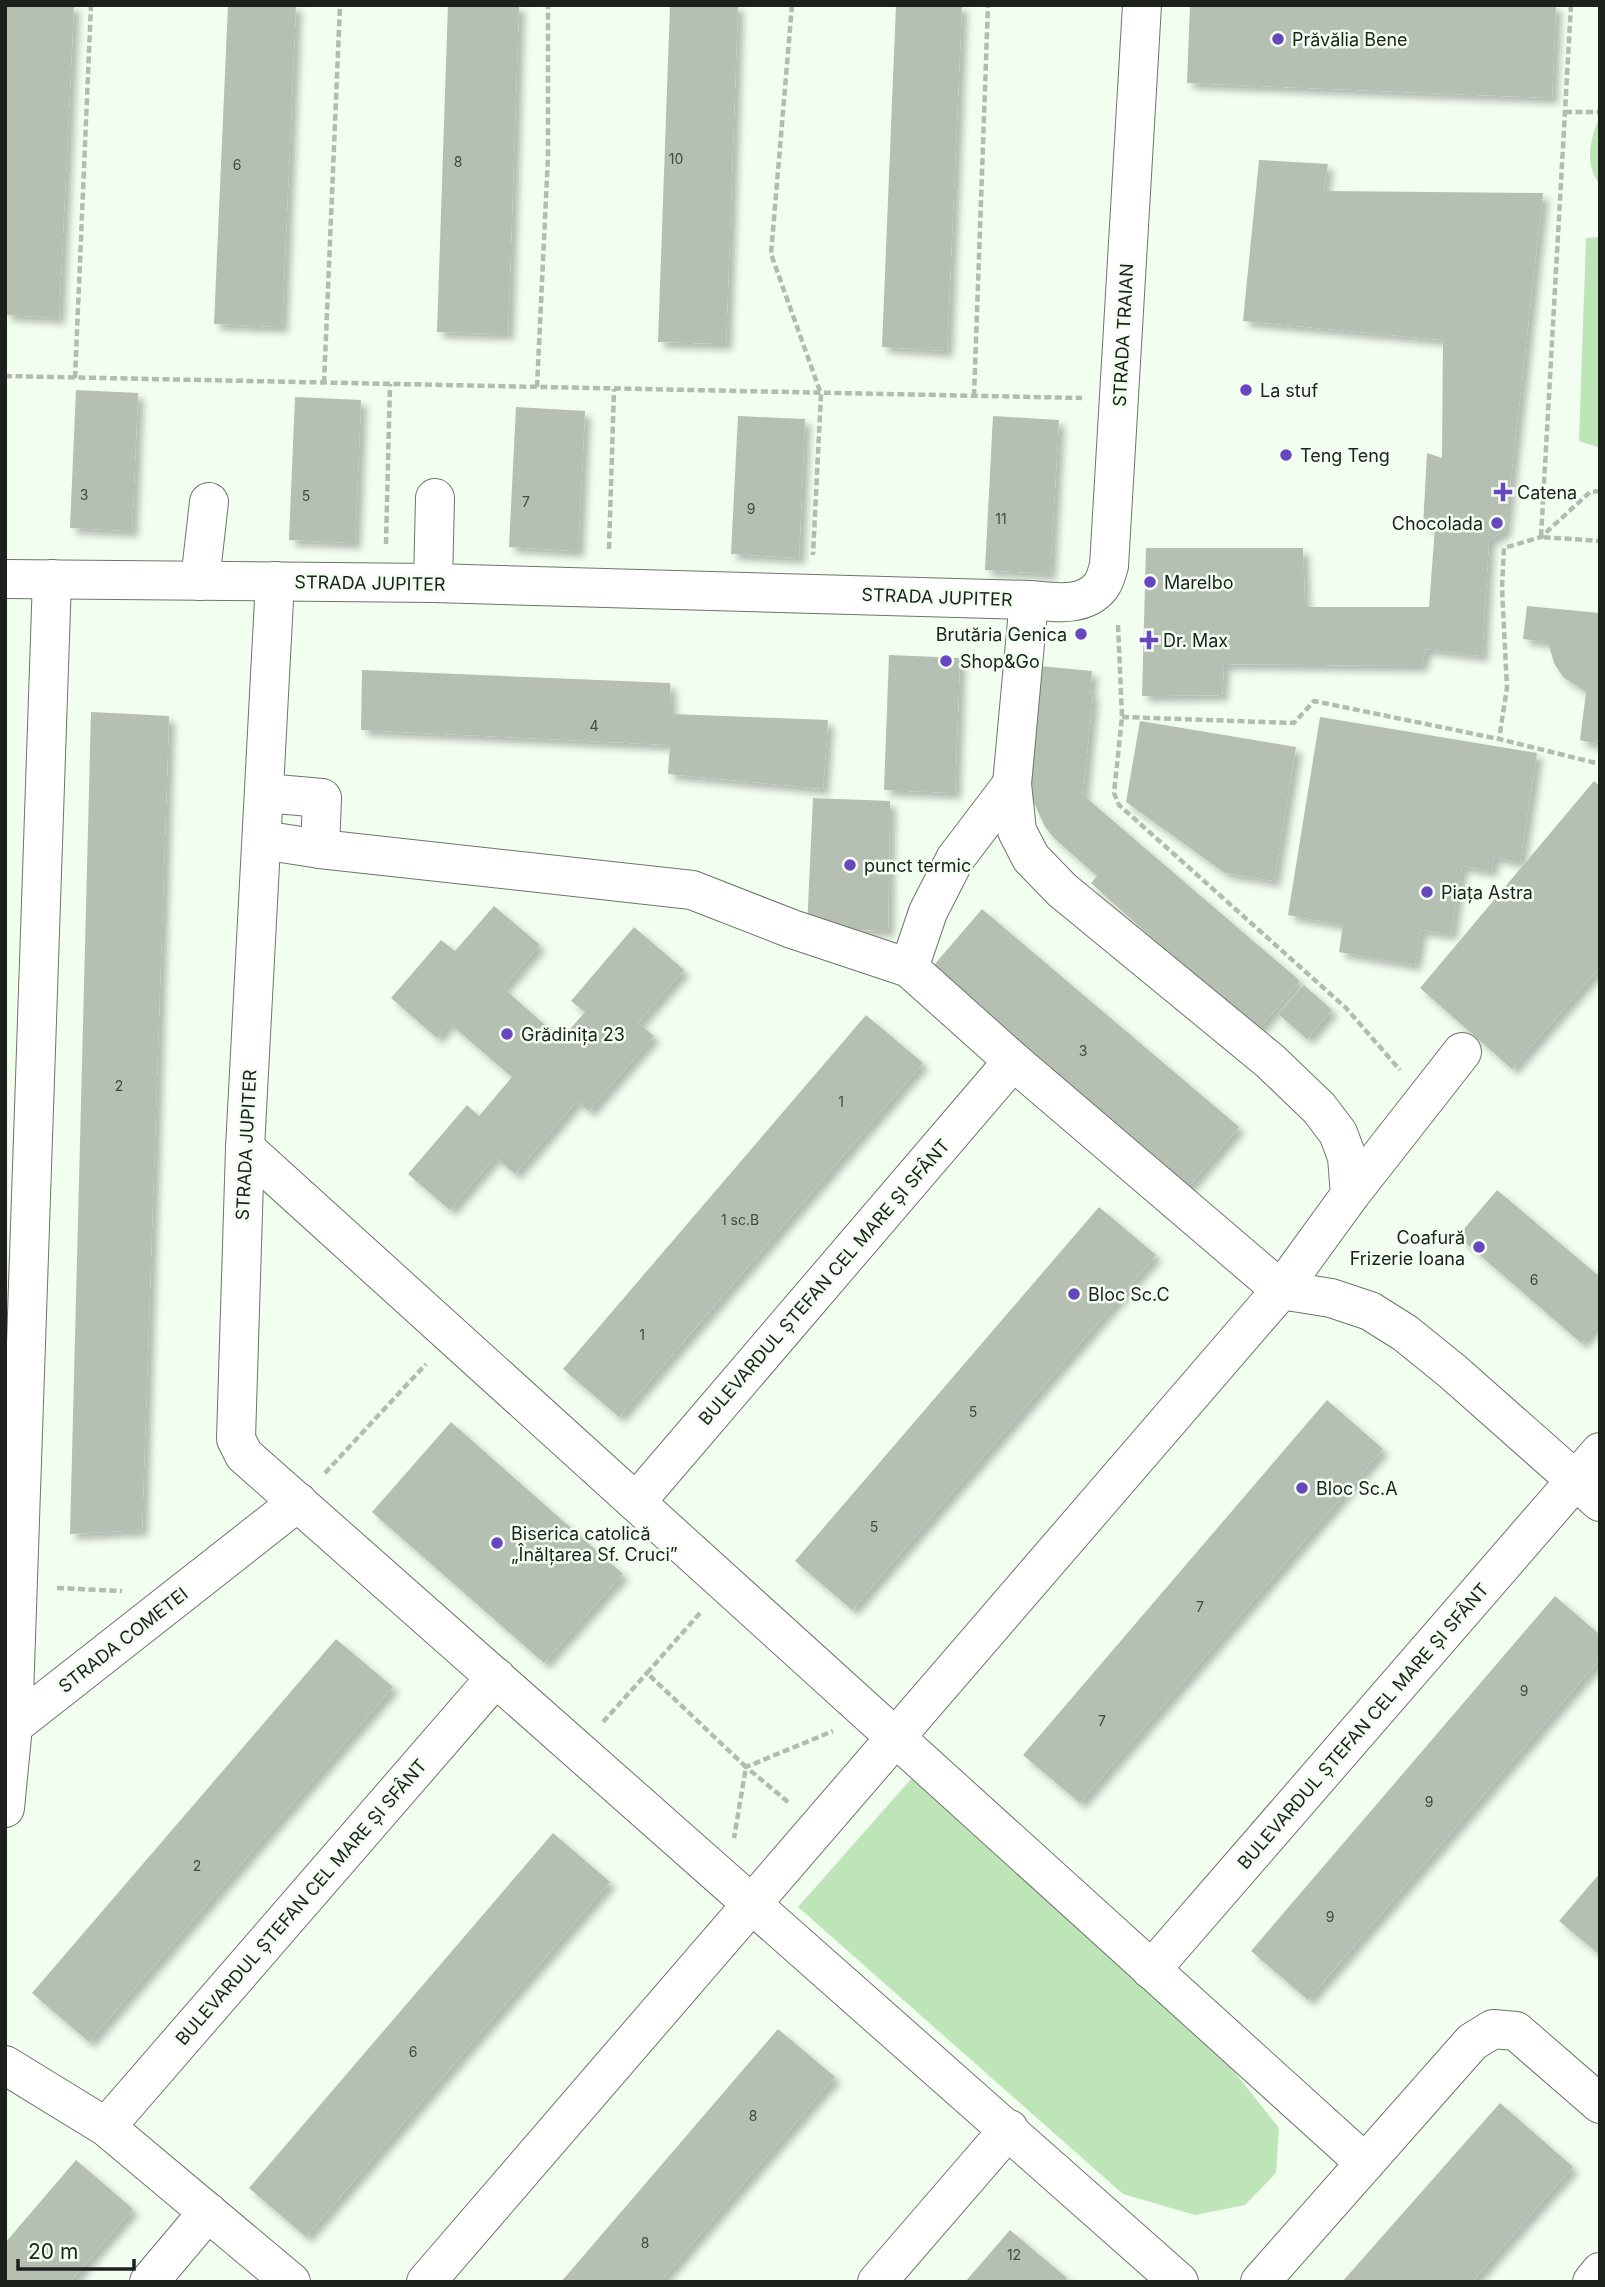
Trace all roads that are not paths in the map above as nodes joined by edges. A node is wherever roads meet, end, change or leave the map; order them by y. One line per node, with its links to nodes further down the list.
1 (1142, 5): 9 (street, STRADA TRAIAN)
2 (435, 498): 8 (street)
3 (209, 502): 6 (street)
4 (5, 579): 5 (street, STRADA JUPITER)
5 (52, 579): 6 (street, STRADA JUPITER); 25 (street)
6 (201, 581): 7 (street, STRADA JUPITER)
7 (275, 581): 8 (street, STRADA JUPITER); 11 (street, STRADA JUPITER)
8 (433, 583): 9 (street, STRADA JUPITER)
9 (1028, 600): 10 (street, STRADA JUPITER)
10 (1013, 784): 14 (street); 18 (street, STRADA JUPITER)
11 (265, 793): 12 (street, STRADA JUPITER); 13 (street)
12 (262, 839): 13 (street); 17 (street, STRADA JUPITER)
13 (320, 849): 14 (street)
14 (909, 968): 16 (street)
15 (1462, 1052): 18 (street)
16 (1013, 1061): 19 (street); 23 (street, BULEVARDUL ȘTEFAN CEL MARE ȘI SFÂNT)
17 (245, 1148): 22 (street, STRADA JUPITER); 23 (street)
18 (1350, 1195): 19 (street)
19 (1281, 1290): 21 (street); 26 (street)
20 (1600, 1452): 21 (street, BULEVARDUL ȘTEFAN CEL MARE ȘI SFÂNT)
21 (1587, 1492): 29 (street, BULEVARDUL ȘTEFAN CEL MARE ȘI SFÂNT)
22 (298, 1502): 24 (street); 25 (street, STRADA COMETEI)
23 (636, 1502): 26 (street)
24 (496, 1676): 28 (street); 32 (street, BULEVARDUL ȘTEFAN CEL MARE ȘI SFÂNT)
25 (13, 1726): 27 (street)
26 (895, 1736): 28 (street); 29 (street)
27 (5, 1808)
28 (738, 1890): 33 (street); 39 (street)
29 (1151, 1970): 34 (street)
30 (5, 2065): 32 (street)
31 (1600, 2104): 34 (street)
32 (106, 2127): 35 (street)
33 (1009, 2129): 40 (street); 41 (street)
34 (1364, 2164): 42 (street)
35 (208, 2212): 37 (street); 38 (street)
36 (1600, 2273): 43 (street)
37 (149, 2282)
38 (291, 2282)
39 (426, 2282)
40 (877, 2282)
41 (1179, 2282)
42 (1260, 2282)
43 (1592, 2282)

